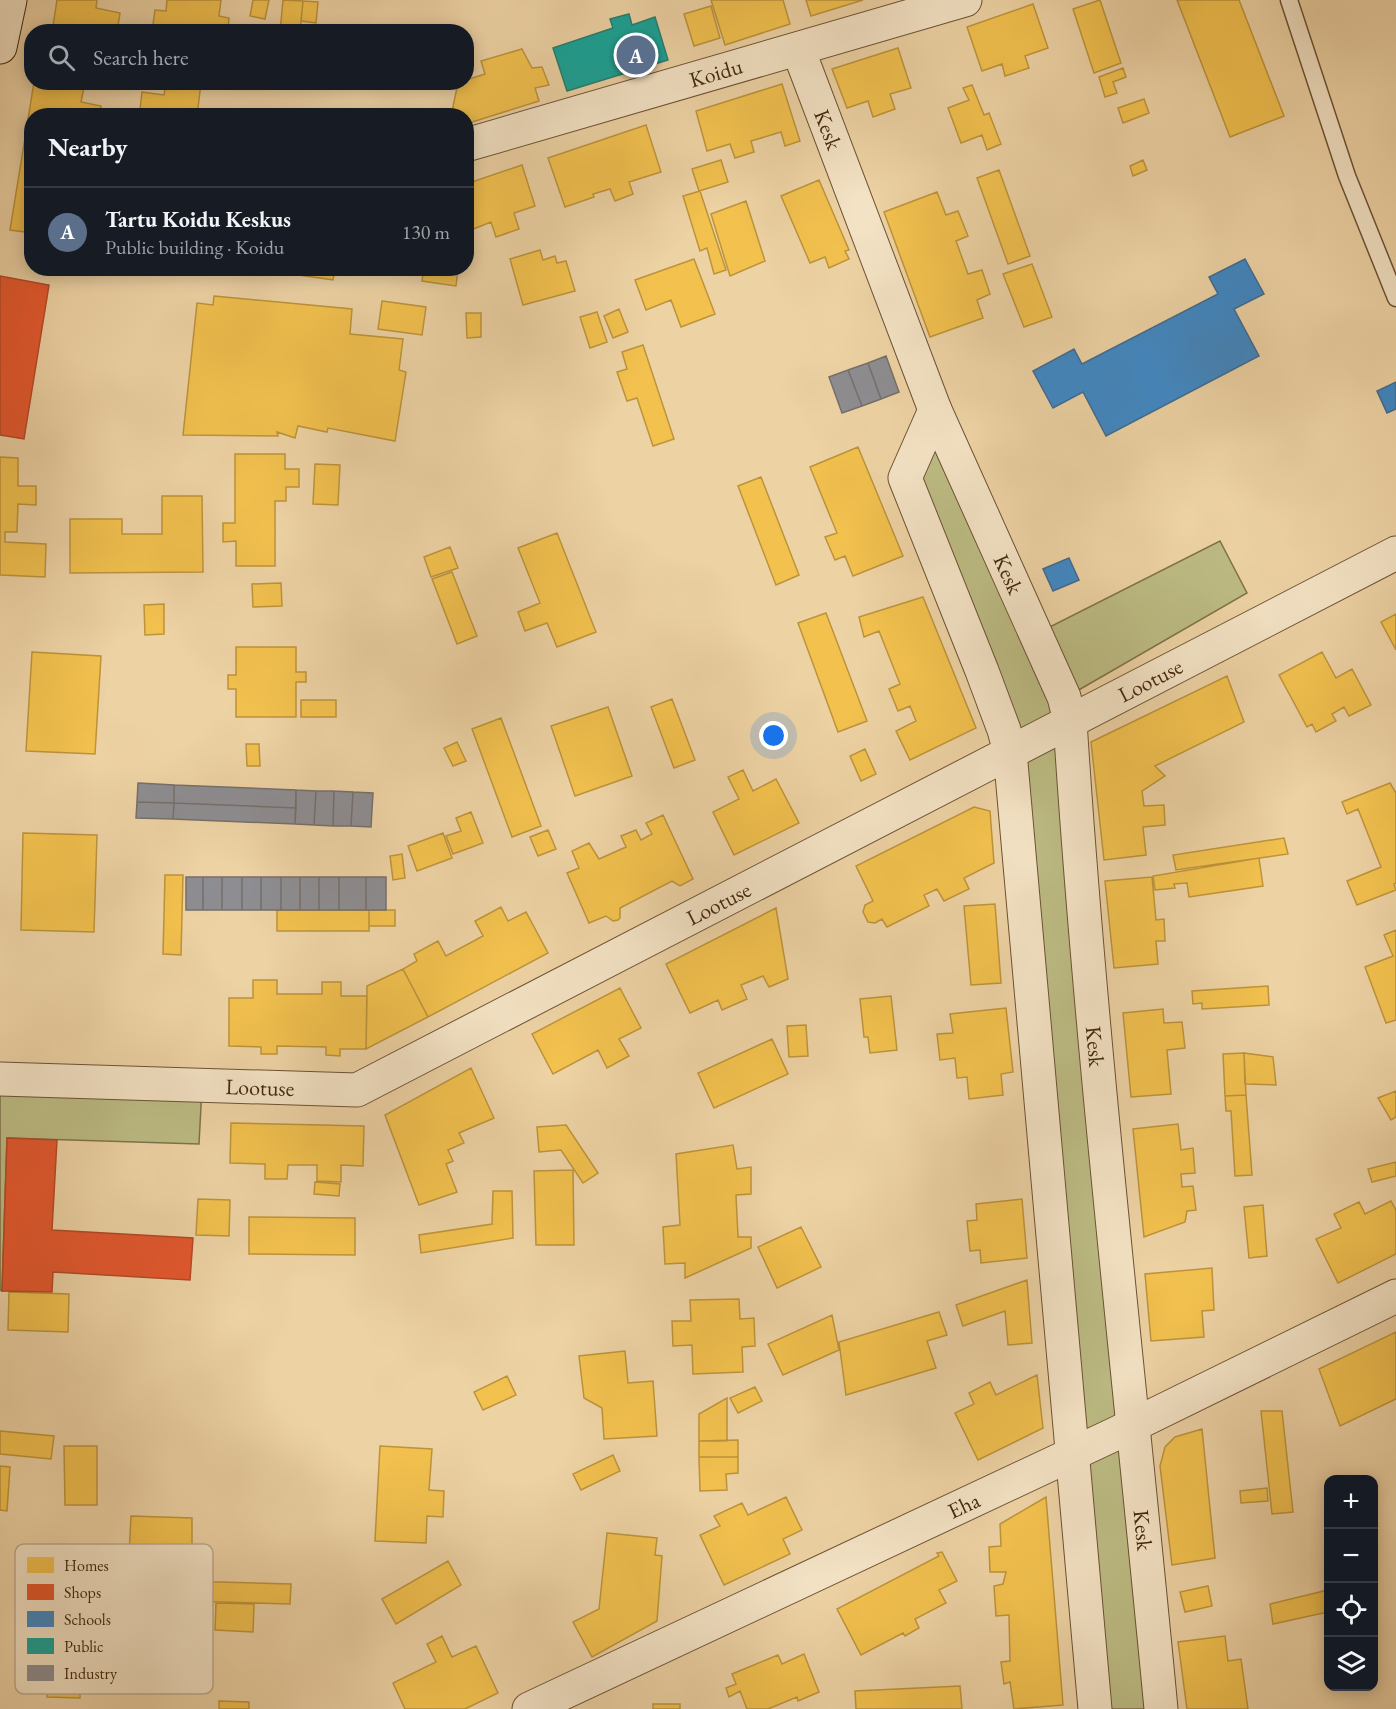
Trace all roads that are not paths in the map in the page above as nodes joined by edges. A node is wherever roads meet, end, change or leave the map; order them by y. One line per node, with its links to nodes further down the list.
1 (10, 0): 4 (street)
2 (965, 0): 5 (street, Koidu)
3 (1289, 0): 7 (lane)
4 (0, 47)
5 (798, 49): 6 (street, Koidu); 8 (street, Kesk)
6 (474, 143)
7 (1396, 297)
8 (934, 410): 10 (street, Kesk); 11 (street)
9 (1396, 553): 10 (street, Lootuse)
10 (1070, 721): 11 (street, Lootuse); 14 (street, Kesk)
11 (1010, 752): 12 (street, Lootuse); 15 (street)
12 (0, 1078)
13 (1396, 1296): 14 (street, Eha)
14 (1132, 1425): 15 (street, Eha); 18 (street, Kesk)
15 (1071, 1454): 16 (street, Eha); 17 (street)
16 (529, 1709)
17 (1095, 1709)
18 (1161, 1709)

